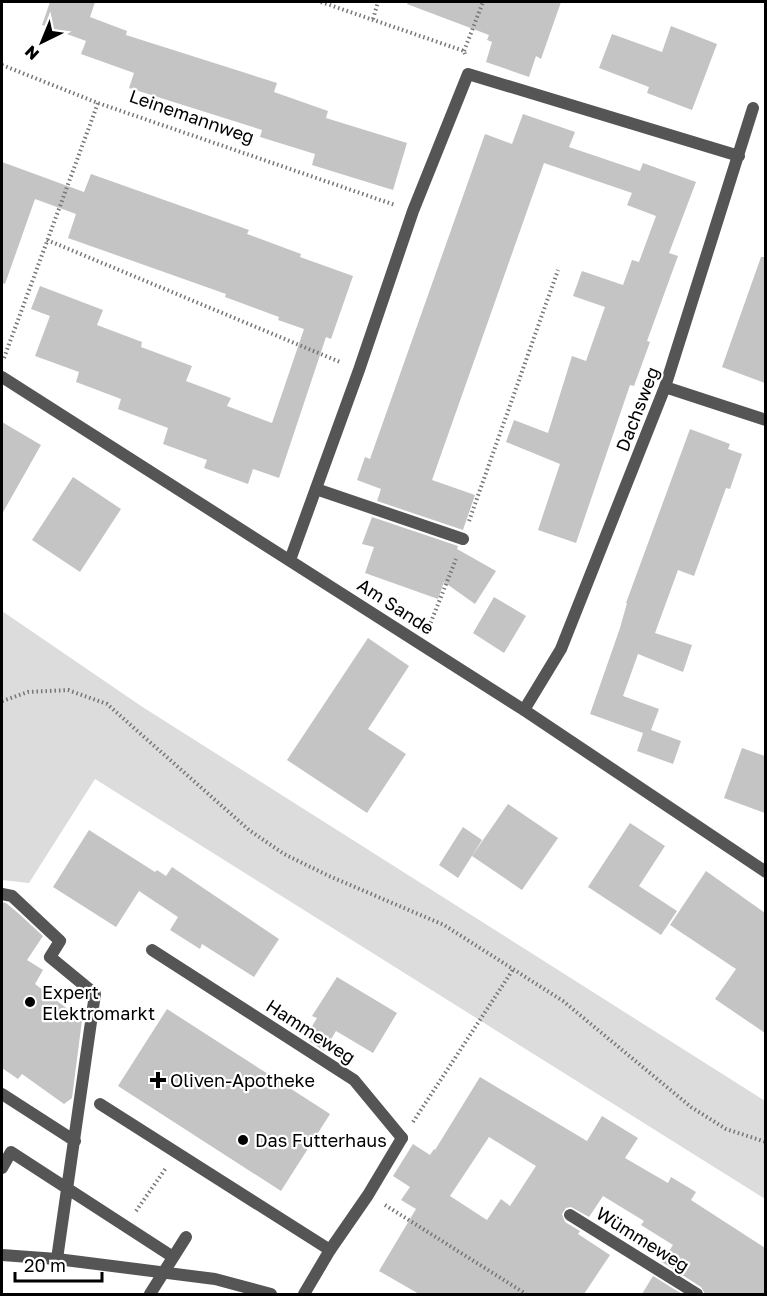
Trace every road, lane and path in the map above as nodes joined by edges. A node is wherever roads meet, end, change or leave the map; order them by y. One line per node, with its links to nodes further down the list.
1 (321, 2): 4 (path)
2 (378, 2): 4 (path)
3 (483, 2): 5 (path)
4 (373, 19): 5 (path)
5 (464, 51): 7 (path)
6 (2, 65): 8 (path, Leinemannweg)
7 (468, 74): 10 (street); 11 (street)
8 (98, 103): 11 (path, Leinemannweg); 12 (path)
9 (753, 108): 10 (street, Dachsweg)
10 (739, 156): 17 (street, Dachsweg)
11 (413, 211): 15 (street)
12 (47, 240): 14 (path); 15 (path)
13 (558, 270): 20 (path)
14 (2, 366)
15 (359, 370): 19 (street)
16 (2, 378): 21 (street, Am Sande)
17 (665, 387): 18 (street); 24 (street, Dachsweg)
18 (765, 420)
19 (316, 489): 20 (street); 21 (street)
20 (463, 539): 22 (path)
21 (291, 560): 22 (street, Am Sande)
22 (423, 644): 24 (street, Am Sande)
23 (2, 701): 28 (path)
24 (524, 710): 25 (street, Am Sande)
25 (765, 872)
26 (2, 894): 32 (street)
27 (152, 950): 31 (street, Hammeweg)
28 (514, 968): 31 (path); 33 (path)
29 (2, 1094): 32 (street)
30 (100, 1104): 34 (street)
31 (402, 1138): 37 (street)
32 (75, 1141): 36 (street)
33 (765, 1142)
34 (176, 1153): 39 (path); 41 (street)
35 (2, 1168): 36 (street)
36 (67, 1187): 39 (street); 44 (street)
37 (368, 1194): 41 (street); 49 (path)
38 (570, 1215): 50 (street, Wümmeweg)
39 (126, 1227): 43 (street)
40 (186, 1237): 43 (street)
41 (330, 1250): 48 (street)
42 (2, 1255): 44 (street)
43 (173, 1257): 45 (street)
44 (57, 1259): 45 (street)
45 (163, 1273): 46 (street); 47 (street)
46 (150, 1294)
47 (270, 1294)
48 (304, 1294)
49 (526, 1294)
50 (697, 1294)

